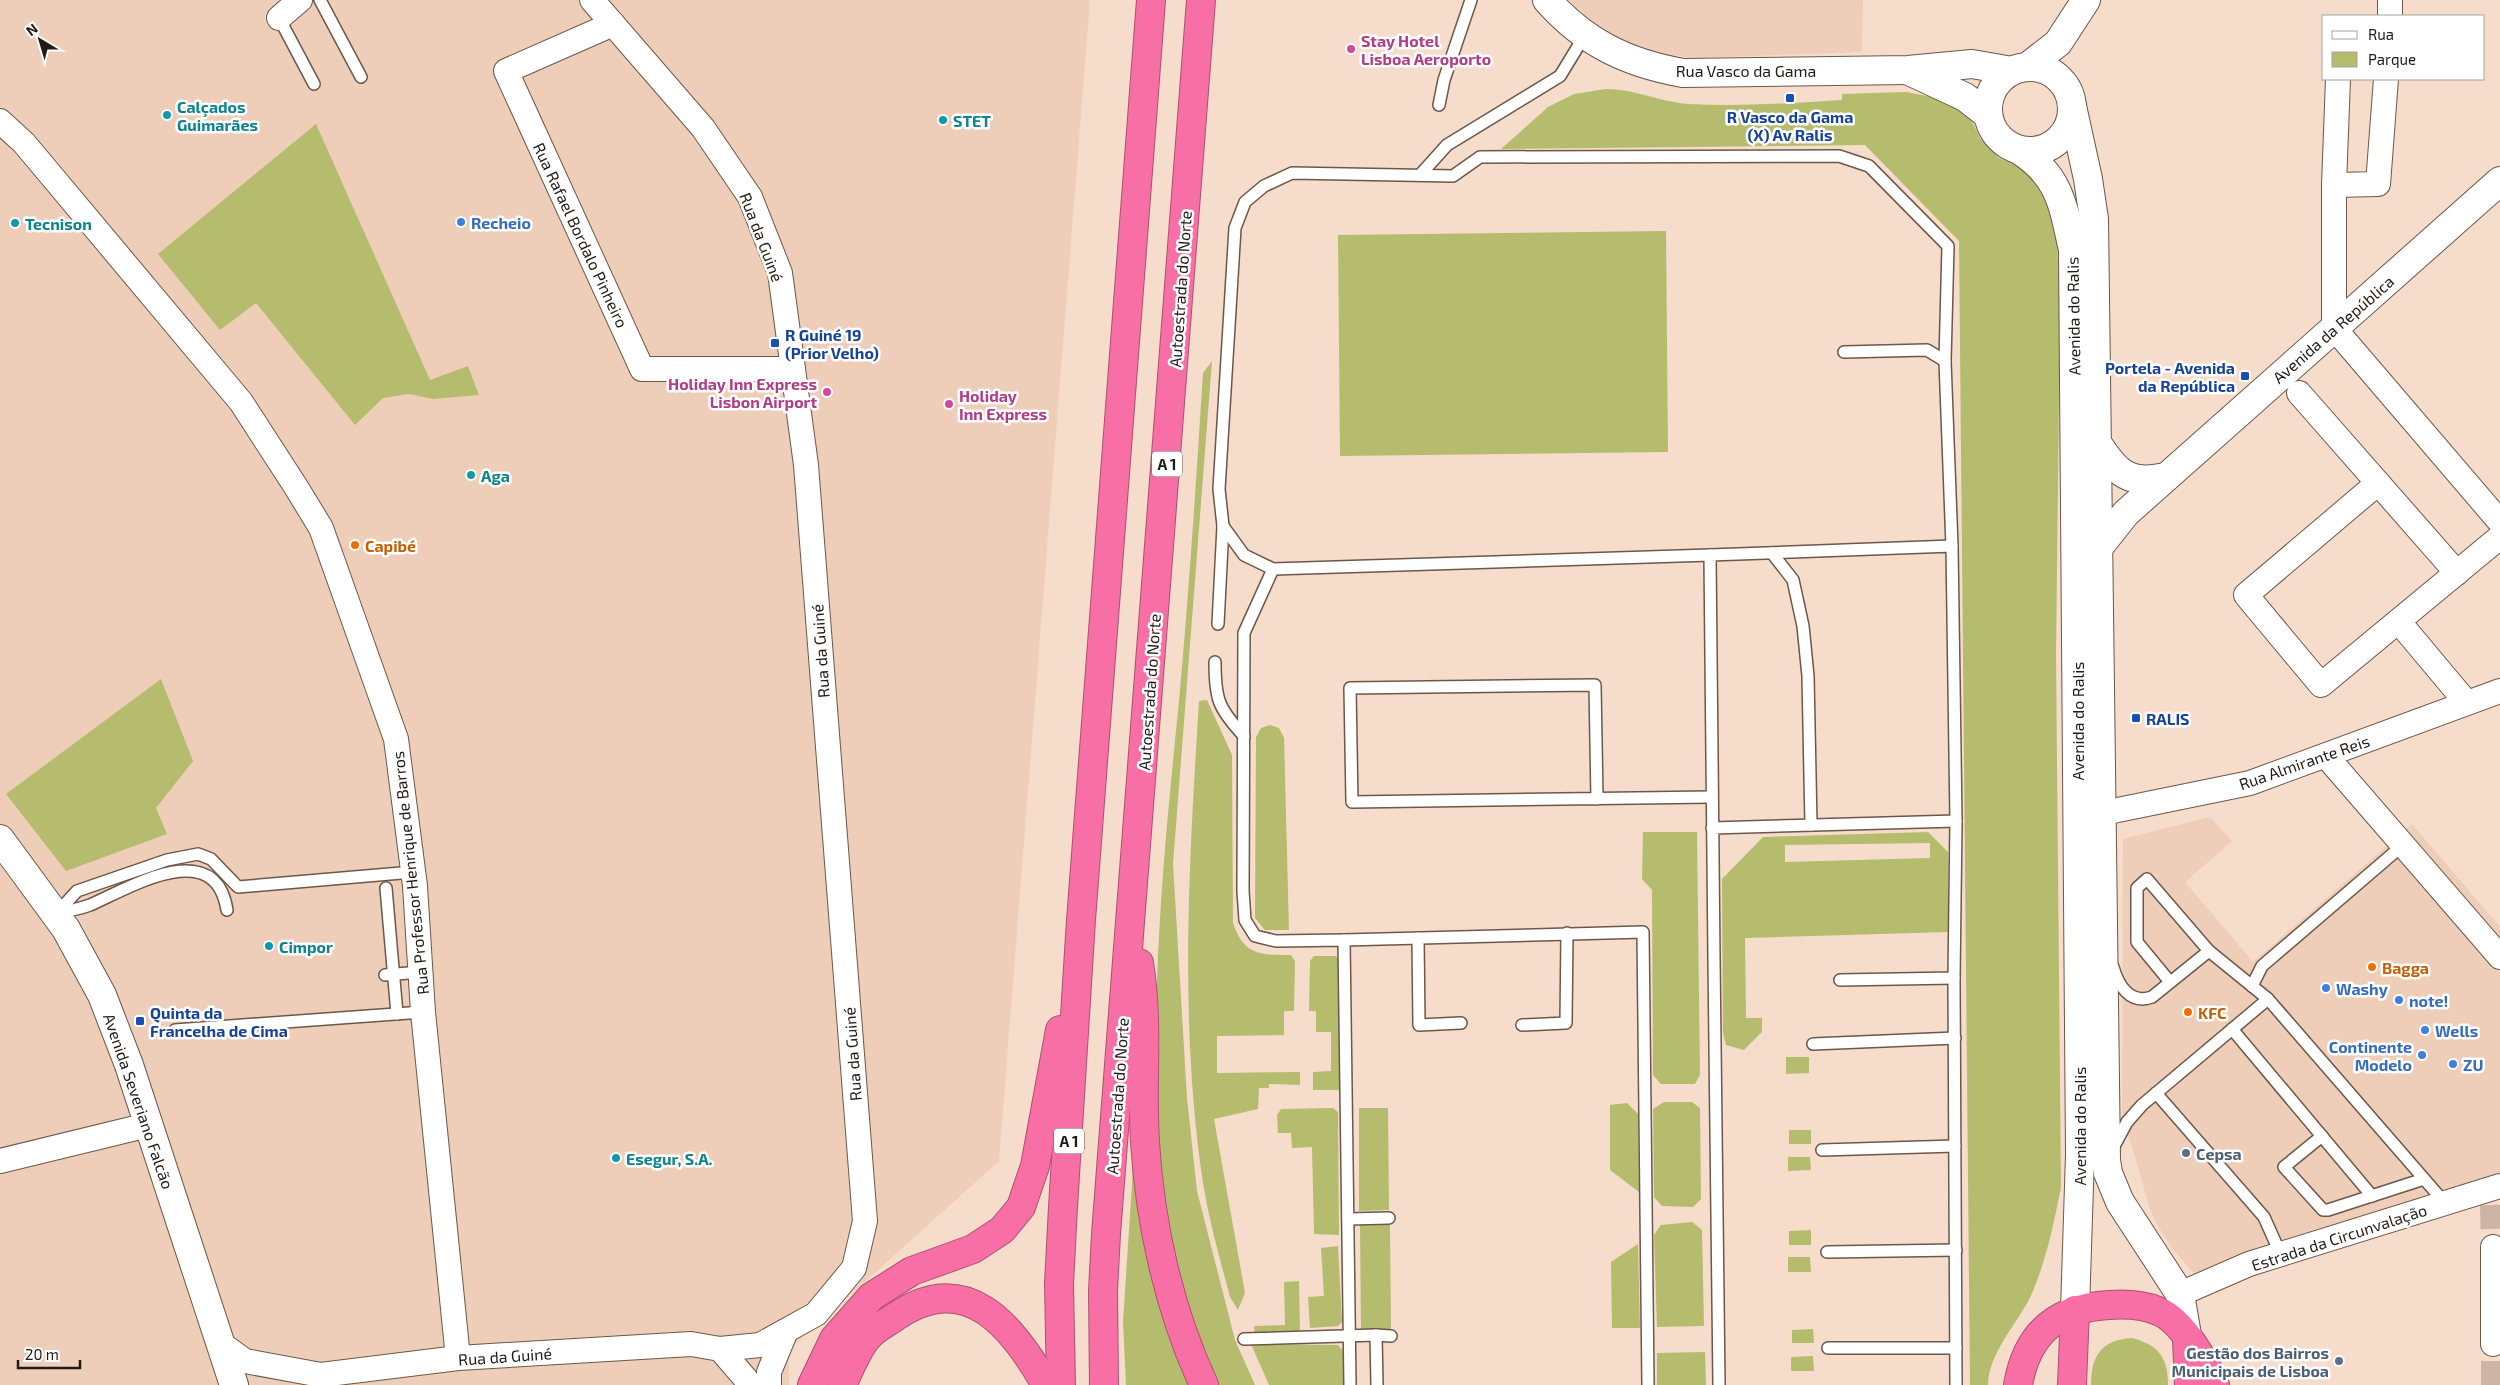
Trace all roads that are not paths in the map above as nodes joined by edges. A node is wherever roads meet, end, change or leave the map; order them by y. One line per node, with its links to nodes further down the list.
1 (300, 0): 11 (street)
2 (320, 0): 16 (lane)
3 (592, 0): 12 (street, Rua da Guiné)
4 (1151, 0): 64 (highway, A 1)
5 (1201, 0): 65 (highway, Autoestrada do Norte / A 1)
6 (1471, 0): 20 (lane)
7 (1547, 0): 13 (street, Rua Vasco da Gama)
8 (2086, 0): 14 (street)
9 (2390, 0): 10 (street)
10 (2390, 15)
11 (279, 18): 19 (lane)
12 (613, 24): 31 (street, Rua da Guiné); 31 (street, Rua Rafael Bordalo Pinheiro)
13 (1585, 35): 15 (street, Rua Vasco da Gama); 25 (lane)
14 (2020, 69): 15 (street, Rua Vasco da Gama); 21 (street); 22 (street)
15 (1908, 70): 22 (street, Rua Vasco da Gama)
16 (361, 77)
17 (2338, 80): 27 (street)
18 (2386, 80): 27 (street)
19 (314, 84)
20 (1439, 105)
21 (2072, 106): 24 (street); 33 (street, Avenida do Ralis)
22 (1988, 115): 24 (street)
23 (0, 121): 60 (street, Rua Professor Henrique de Barros)
24 (2019, 150): 105 (street, Avenida do Ralis)
25 (1420, 175): 30 (lane); 37 (lane)
26 (2500, 181): 28 (street, Avenida da República)
27 (2334, 185): 28 (street)
28 (2334, 328): 34 (street, Avenida da República); 36 (street)
29 (1844, 352): 30 (lane)
30 (1946, 361): 39 (lane)
31 (793, 369): 106 (street, Rua da Guiné)
32 (2299, 393): 35 (street)
33 (2098, 444): 34 (street); 40 (street, Avenida do Ralis)
34 (2166, 477): 40 (street, Avenida da República)
35 (2378, 483): 44 (street); 45 (street)
36 (2500, 522)
37 (1223, 526): 43 (lane); 46 (lane)
38 (2500, 537): 44 (street)
39 (1952, 546): 41 (lane); 55 (lane)
40 (2099, 547): 54 (street, Avenida do Ralis)
41 (1772, 553): 42 (lane); 56 (lane)
42 (1710, 555): 43 (lane); 52 (lane)
43 (1273, 569): 50 (lane)
44 (2457, 573): 45 (street)
45 (2399, 622): 49 (street)
46 (1218, 624)
47 (1215, 662): 50 (lane)
48 (2500, 691): 49 (street, Rua Almirante Reis)
49 (2466, 702): 51 (street, Rua Almirante Reis)
50 (1244, 736): 69 (lane)
51 (2326, 756): 54 (street, Rua Almirante Reis); 59 (street)
52 (1712, 797): 53 (lane); 57 (lane)
53 (1597, 799): 53 (lane)
54 (2103, 813): 66 (street, Avenida do Ralis)
55 (1956, 821): 56 (lane); 74 (lane)
56 (1811, 825): 57 (lane)
57 (1712, 828): 132 (lane)
58 (0, 839): 63 (street, Avenida Severiano Falcão)
59 (2403, 845): 71 (street); 77 (lane)
60 (413, 872): 63 (lane); 72 (street, Rua Professor Henrique de Barros)
61 (386, 888): 73 (lane)
62 (227, 910): 63 (lane)
63 (56, 914): 88 (street, Avenida Severiano Falcão)
64 (1081, 920): 123 (highway); 126 (highway, A 1)
65 (1130, 929): 127 (highway, Autoestrada do Norte / A 1); 128 (highway)
66 (2104, 931): 76 (lane); 92 (street, Avenida do Ralis)
67 (1567, 933): 68 (lane); 82 (lane); 131 (lane)
68 (1418, 938): 69 (lane); 81 (lane)
69 (1344, 940): 99 (lane)
70 (2209, 951): 76 (lane); 76 (lane); 77 (lane)
71 (2500, 957)
72 (420, 972): 73 (lane); 79 (street, Rua Professor Henrique de Barros)
73 (390, 975): 80 (lane)
74 (1954, 978): 75 (lane); 85 (lane)
75 (1840, 980)
76 (2170, 982)
77 (2252, 986): 78 (lane)
78 (2268, 998): 83 (lane); 94 (lane)
79 (424, 1012): 80 (lane); 118 (street, Rua Professor Henrique de Barros)
80 (397, 1014): 84 (lane)
81 (1462, 1023)
82 (1522, 1025)
83 (2232, 1029): 87 (lane); 89 (lane)
84 (175, 1030)
85 (1954, 1038): 86 (lane); 90 (lane)
86 (1813, 1044)
87 (2156, 1093): 92 (lane); 103 (lane)
88 (148, 1125): 93 (street); 112 (street, Avenida Severiano Falcão)
89 (2322, 1136): 96 (lane); 96 (lane)
90 (1955, 1146): 91 (lane); 101 (lane)
91 (1822, 1150)
92 (2106, 1160): 104 (street, Avenida do Ralis)
93 (0, 1161)
94 (2424, 1179): 96 (lane); 97 (lane)
95 (2495, 1193): 97 (street, Estrada da Circunvalação)
96 (2372, 1196)
97 (2445, 1203): 103 (street, Estrada da Circunvalação)
98 (1390, 1218): 99 (lane)
99 (1348, 1219): 108 (lane)
100 (2493, 1247): 114 (street)
101 (1956, 1250): 102 (lane); 116 (lane)
102 (1827, 1252)
103 (2281, 1255): 104 (street, Estrada da Circunvalação)
104 (2180, 1294): 107 (street)
105 (2075, 1310): 107 (highway); 134 (highway); 135 (highway)
106 (786, 1331): 113 (street, Rua da Guiné); 117 (street, Rua da Guiné); 122 (street)
107 (2187, 1335): 136 (highway); 137 (highway)
108 (1349, 1336): 109 (lane); 111 (lane); 129 (lane)
109 (1376, 1336): 110 (lane); 130 (lane)
110 (1391, 1336)
111 (1244, 1340)
112 (220, 1343): 119 (street); 120 (street, Avenida Severiano Falcão)
113 (691, 1344): 117 (street, Rua da Guiné); 118 (street, Rua da Guiné)
114 (2493, 1344)
115 (1828, 1348): 116 (lane)
116 (1956, 1348): 133 (lane)
117 (720, 1349): 121 (street)
118 (458, 1358): 119 (street, Rua da Guiné)
119 (299, 1378): 120 (street, Rua da Guiné)
120 (236, 1383)
121 (751, 1385)
122 (769, 1385)
123 (812, 1385)
124 (842, 1385): 125 (highway)
125 (1046, 1385)
126 (1061, 1385)
127 (1104, 1385)
128 (1204, 1385)
129 (1350, 1385)
130 (1377, 1385)
131 (1648, 1385)
132 (1719, 1385)
133 (1956, 1385)
134 (2018, 1385)
135 (2072, 1385)
136 (2189, 1385)
137 (2215, 1385)

